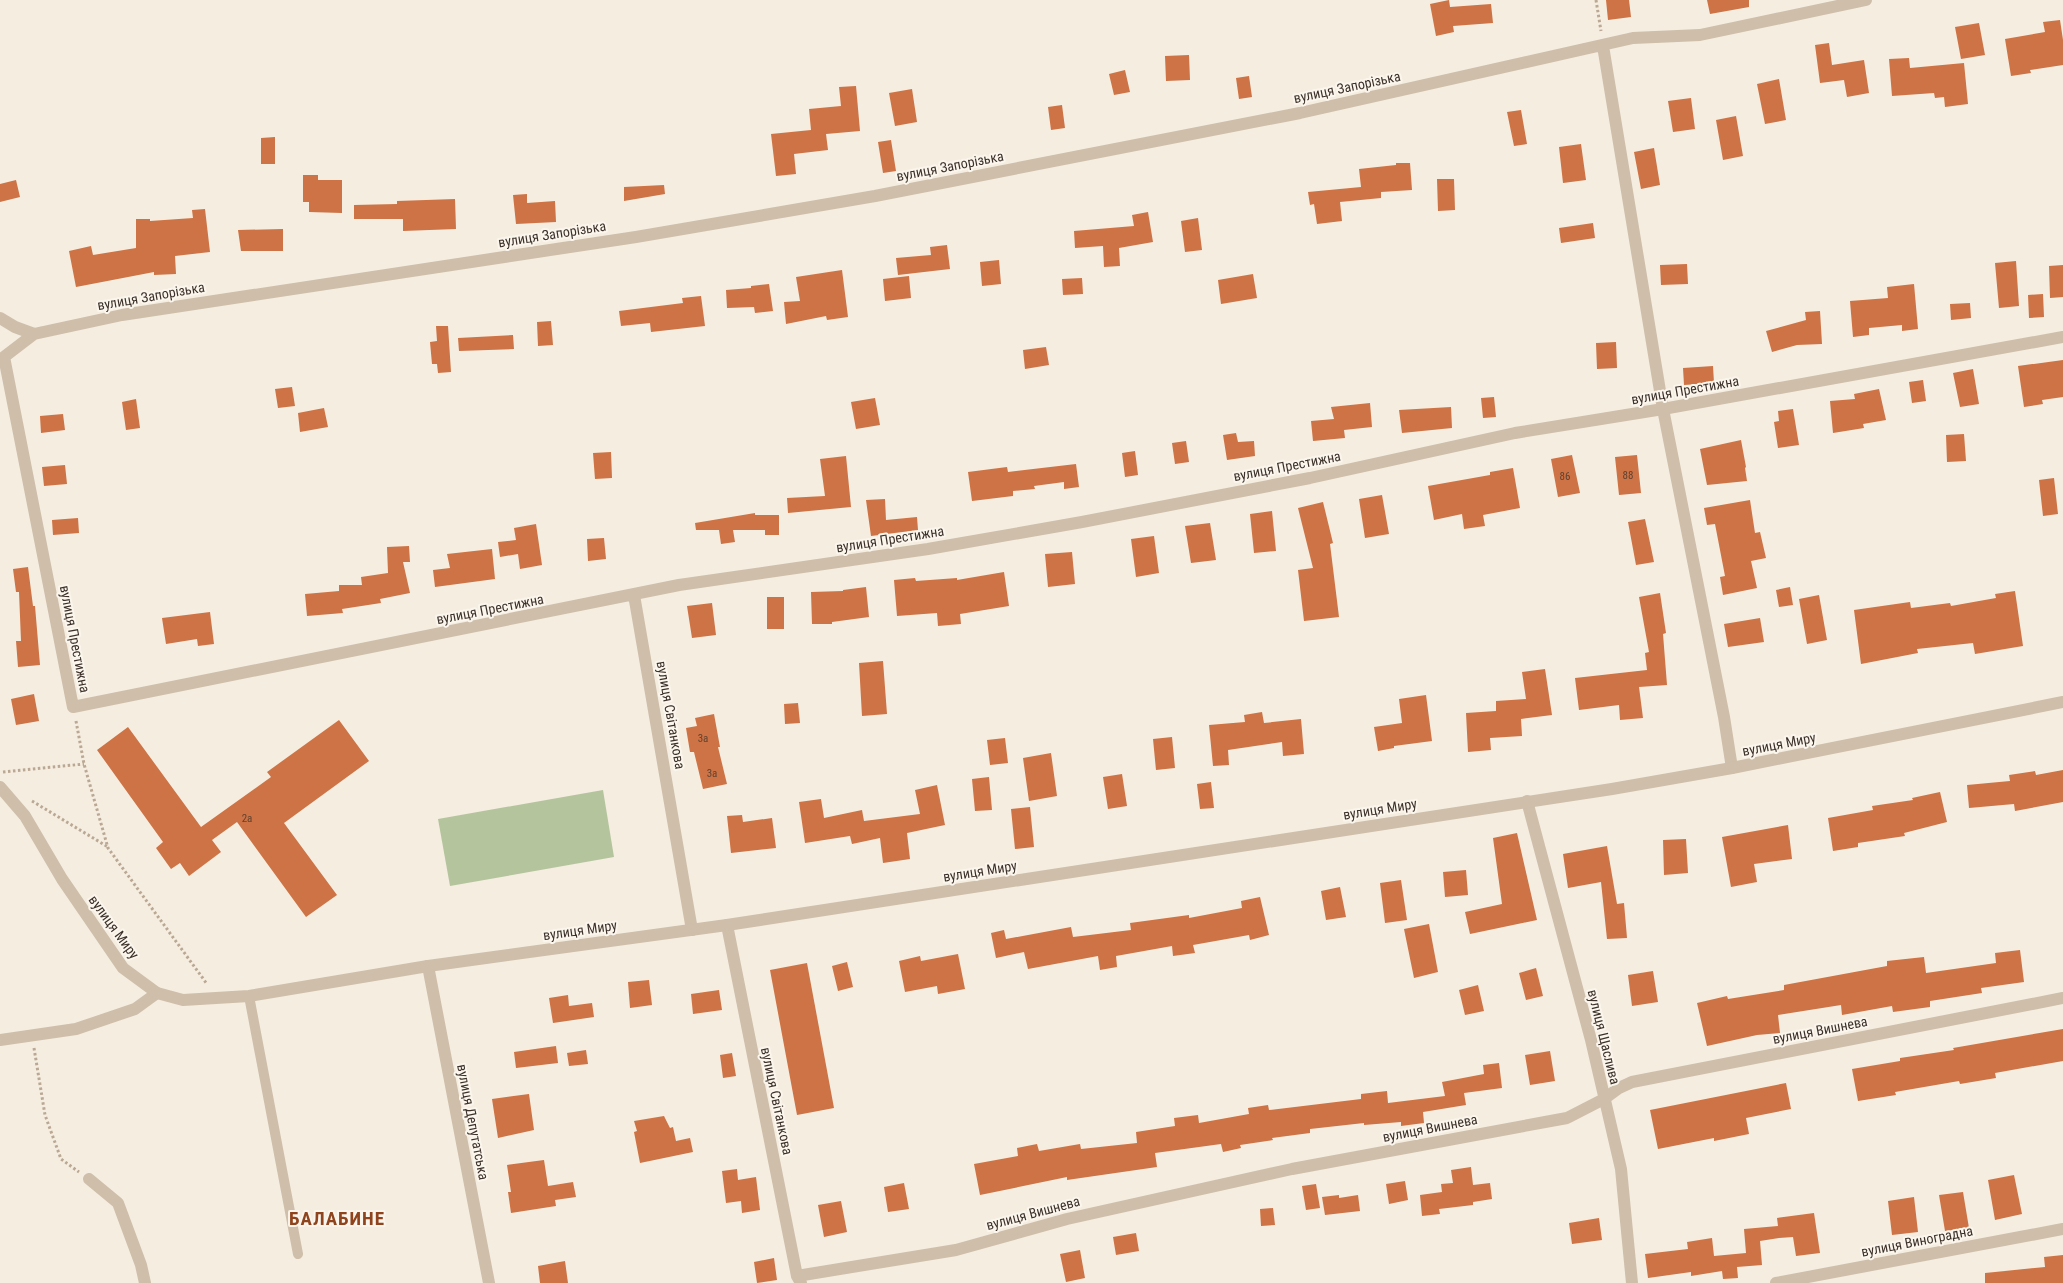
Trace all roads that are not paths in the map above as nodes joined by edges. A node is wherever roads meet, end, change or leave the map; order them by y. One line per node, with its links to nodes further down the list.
1 (1866, 0): 2 (street, вулиця Запорізька)
2 (1603, 46): 4 (street, вулиця Запорізька); 7 (street)
3 (0, 318): 4 (street)
4 (34, 334): 6 (street)
5 (2063, 338): 7 (street, вулиця Престижна)
6 (2, 358): 8 (street, вулиця Престижна)
7 (1663, 410): 8 (street, вулиця Престижна); 10 (street)
8 (634, 595): 14 (street, вулиця Світанкова)
9 (2063, 702): 10 (street, вулиця Миру)
10 (1732, 768): 12 (street, вулиця Миру)
11 (0, 787): 16 (street, вулиця Миру)
12 (1527, 801): 13 (street, вулиця Миру); 20 (street, вулиця Щаслива)
13 (727, 925): 14 (street, вулиця Миру); 24 (street, вулиця Світанкова)
14 (692, 930): 15 (street, вулиця Миру)
15 (428, 966): 17 (street, вулиця Миру); 26 (street, вулиця Депутатська)
16 (157, 993): 17 (street, вулиця Миру); 19 (street)
17 (249, 996): 23 (lane)
18 (2063, 998): 20 (street, вулиця Вишнева)
19 (0, 1040)
20 (1604, 1099): 24 (street, вулиця Вишнева); 27 (street, вулиця Щаслива)
21 (89, 1179): 25 (street)
22 (2063, 1229): 28 (street, вулиця Виноградна)
23 (298, 1254)
24 (799, 1280)
25 (145, 1283)
26 (489, 1283)
27 (1632, 1283)
28 (1776, 1283)

